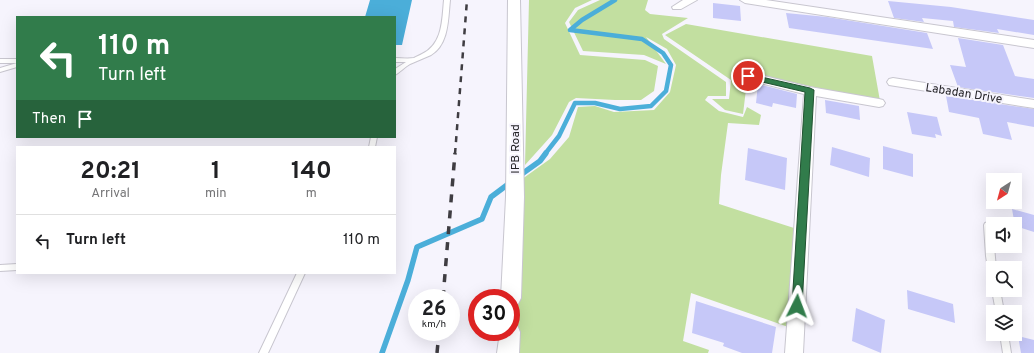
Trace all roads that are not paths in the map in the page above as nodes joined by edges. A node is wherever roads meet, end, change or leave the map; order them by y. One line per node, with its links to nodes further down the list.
1 (447, 0): 8 (lane)
2 (514, 0): 22 (street, IPB Road)
3 (692, 0): 5 (street)
4 (745, 0): 6 (street)
5 (677, 7)
6 (1034, 44)
7 (396, 60): 8 (lane)
8 (414, 60): 13 (lane)
9 (0, 61): 10 (lane)
10 (16, 61)
11 (16, 65): 12 (lane)
12 (0, 70)
13 (396, 72)
14 (748, 76): 16 (street)
15 (893, 82): 18 (street, Labadan Drive)
16 (810, 90): 17 (street); 25 (street)
17 (879, 103)
18 (1034, 104)
19 (16, 267): 20 (lane)
20 (0, 268)
21 (301, 274): 24 (lane)
22 (511, 289)
23 (1005, 341): 26 (lane)
24 (263, 353)
25 (794, 353)
26 (1007, 353)

